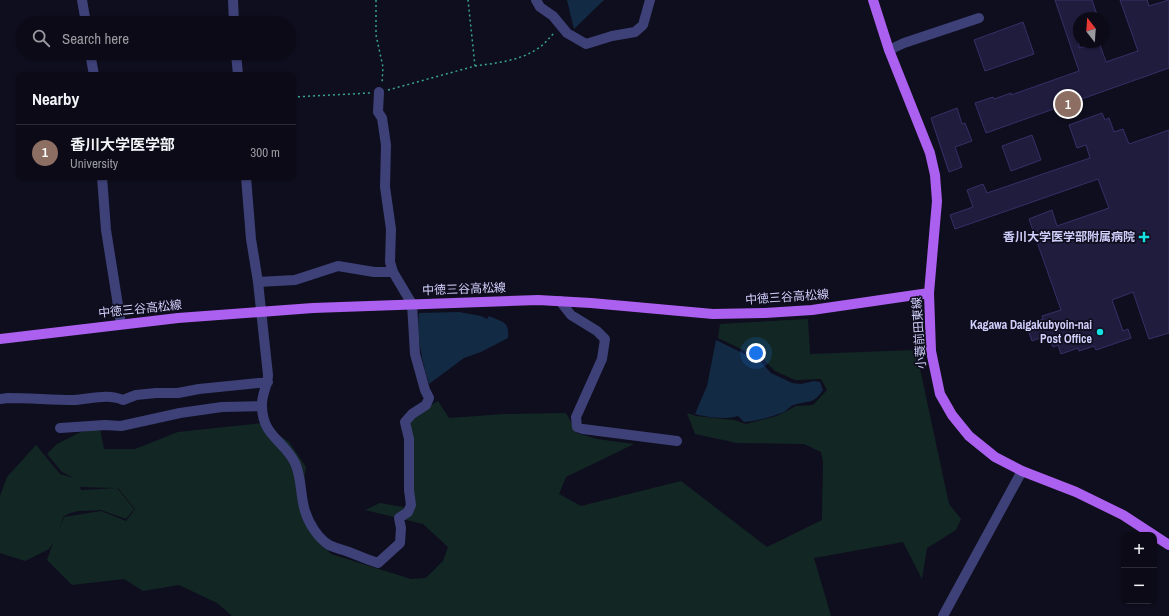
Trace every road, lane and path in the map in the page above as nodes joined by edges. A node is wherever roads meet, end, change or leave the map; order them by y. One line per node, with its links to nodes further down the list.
1 (82, 0): 8 (street)
2 (233, 0): 9 (street)
3 (376, 0): 18 (path)
4 (468, 0): 15 (path)
5 (536, 0): 11 (street)
6 (650, 0): 11 (street)
7 (873, 0): 12 (main road, 小蓑前田東線)
8 (85, 16)
9 (234, 16)
10 (978, 18): 12 (street)
11 (562, 27): 15 (path)
12 (889, 50): 24 (main road, 小蓑前田東線)
13 (91, 60): 16 (street)
14 (237, 60): 17 (street)
15 (475, 66): 18 (path)
16 (93, 72)
17 (238, 72)
18 (380, 92): 19 (path); 22 (street)
19 (296, 97)
20 (102, 180): 28 (street)
21 (246, 180): 23 (street)
22 (393, 272): 23 (street); 26 (street)
23 (258, 282): 27 (street)
24 (929, 294): 25 (main road, 中徳三谷高松線); 35 (main road, 小蓑前田東線)
25 (560, 302): 26 (main road, 中徳三谷高松線); 34 (street)
26 (412, 304): 27 (main road, 中徳三谷高松線); 32 (street)
27 (261, 311): 28 (main road, 中徳三谷高松線); 30 (street)
28 (121, 324): 29 (main road, 中徳三谷高松線)
29 (0, 339)
30 (268, 382): 31 (street); 32 (street)
31 (0, 399)
32 (262, 406): 33 (street)
33 (60, 428)
34 (677, 441)
35 (1022, 471): 36 (main road, 小蓑前田東線); 37 (street)
36 (1169, 545)
37 (943, 616)

